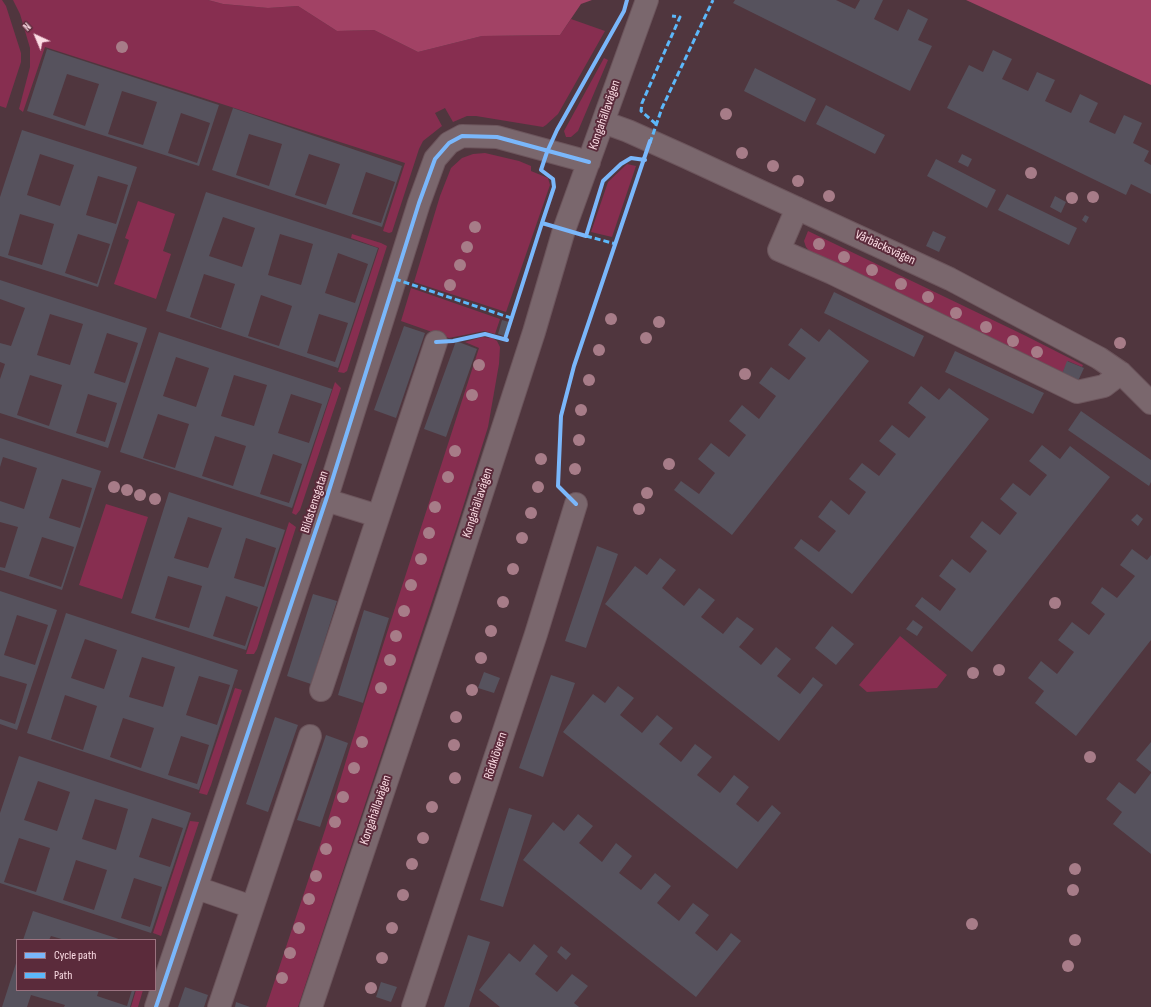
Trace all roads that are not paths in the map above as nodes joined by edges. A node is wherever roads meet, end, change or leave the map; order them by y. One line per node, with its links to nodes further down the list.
1 (647, 0): 2 (street, Kongahällavägen)
2 (603, 122): 3 (street, Kongahällavägen); 4 (street, Vårbäcksvägen)
3 (589, 162): 8 (street, Bildstensgatan); 17 (street, Kongahällavägen)
4 (797, 208): 6 (street, Vårbäcksvägen); 6 (street)
5 (436, 342): 10 (street)
6 (1121, 373): 7 (street, Vårbäcksvägen)
7 (1151, 403)
8 (326, 500): 10 (street); 13 (street, Bildstensgatan)
9 (576, 504): 18 (street, Rödklövern)
10 (378, 516): 11 (street)
11 (321, 690)
12 (310, 736): 14 (street)
13 (197, 888): 14 (street); 15 (street, Bildstensgatan)
14 (252, 907): 16 (street)
15 (156, 1007)
16 (219, 1007)
17 (311, 1007)
18 (414, 1007)

